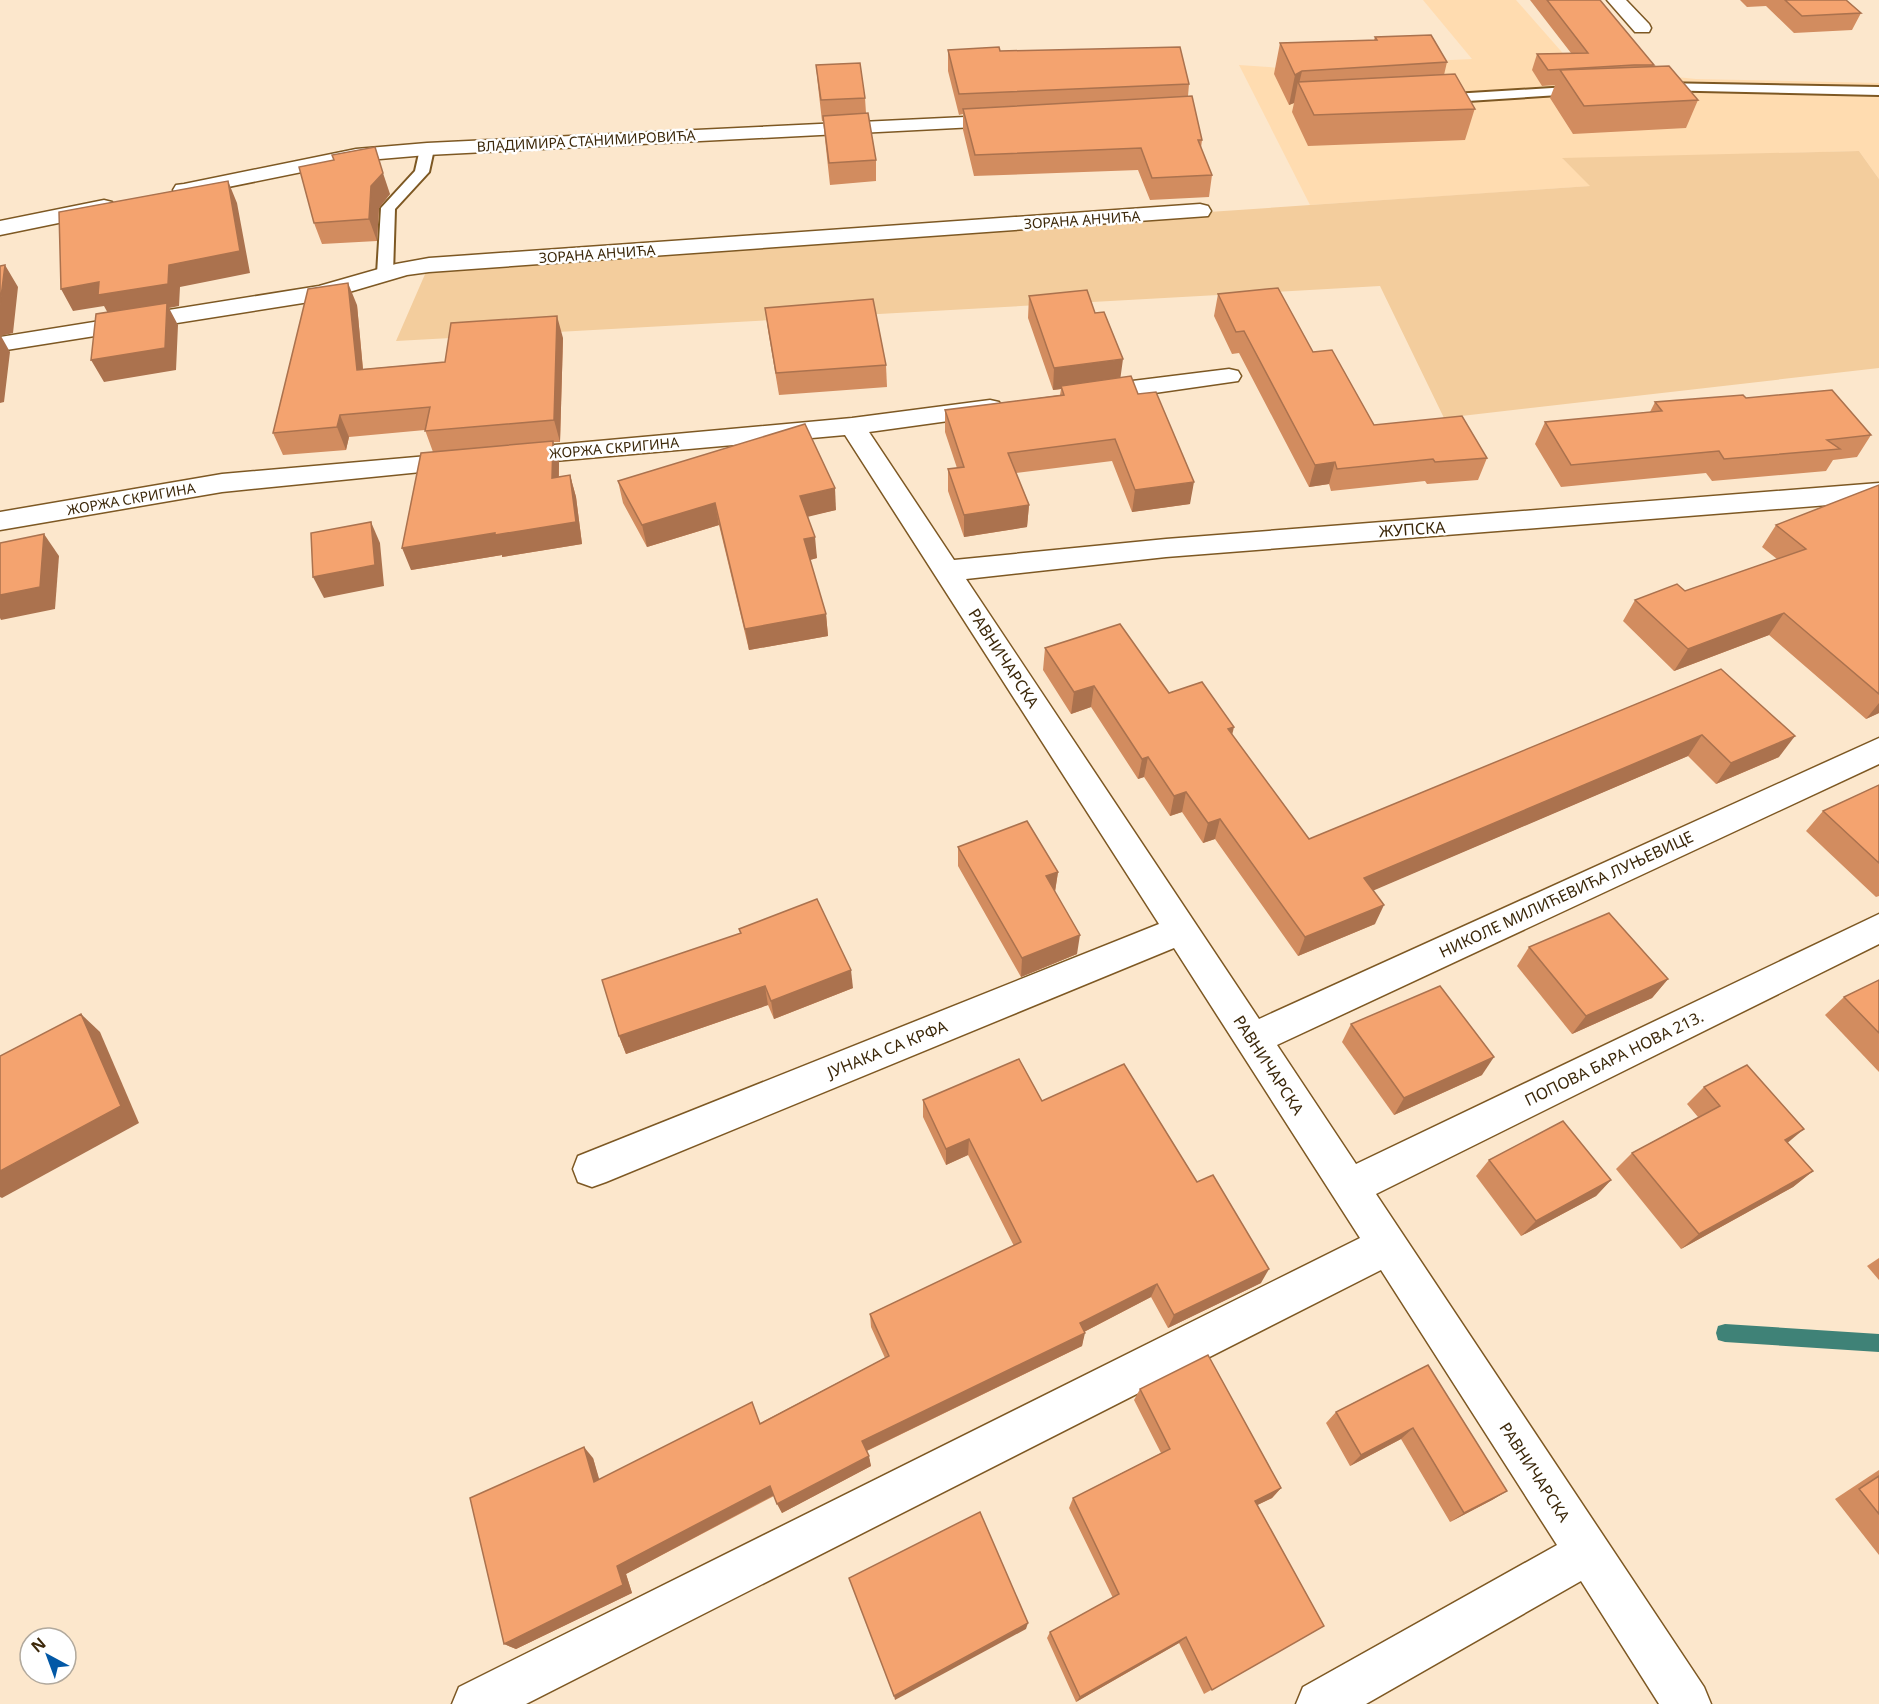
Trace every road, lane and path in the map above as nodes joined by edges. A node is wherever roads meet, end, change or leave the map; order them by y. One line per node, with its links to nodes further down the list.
1 (1616, 0): 2 (street)
2 (1642, 28)
3 (1640, 87): 5 (lane)
4 (1593, 89): 6 (lane)
5 (1879, 91)
6 (1426, 100)
7 (1025, 120): 8 (street, ВЛАДИМИРА СТАНИМИРОВИЋА)
8 (427, 149): 9 (street, ВЛАДИМИРА СТАНИМИРОВИЋА); 13 (lane)
9 (162, 195)
10 (128, 202): 12 (street)
11 (1200, 211): 13 (street, ЗОРАНА АНЧИЋА)
12 (0, 228)
13 (385, 274): 14 (street, ЗОРАНА АНЧИЋА)
14 (0, 344)
15 (1229, 376): 16 (street)
16 (1064, 398)
17 (1017, 404): 18 (street, ЖОРЖА СКРИГИНА)
18 (852, 426): 20 (street, ЖОРЖА СКРИГИНА); 21 (street, РАВНИЧАРСКА)
19 (1879, 492): 21 (street, ЖУПСКА)
20 (0, 521)
21 (946, 571): 24 (street, РАВНИЧАРСКА)
22 (1879, 750): 25 (street, НИКОЛЕ МИЛИЋЕВИЋА ЛУЊЕВИЦЕ)
23 (1879, 928): 27 (street, ПОПОВА БАРА НОВА 213.)
24 (1181, 930): 25 (street, РАВНИЧАРСКА); 26 (street, ЈУНАКА СА КРФА)
25 (1252, 1039): 27 (street, РАВНИЧАРСКА)
26 (592, 1169)
27 (1349, 1187): 28 (street, РАВНИЧАРСКА)
28 (1387, 1246): 29 (street, РАВНИЧАРСКА); 30 (street)
29 (1588, 1552): 31 (street); 32 (street, РАВНИЧАРСКА)
30 (476, 1704)
31 (1320, 1704)
32 (1687, 1704)

